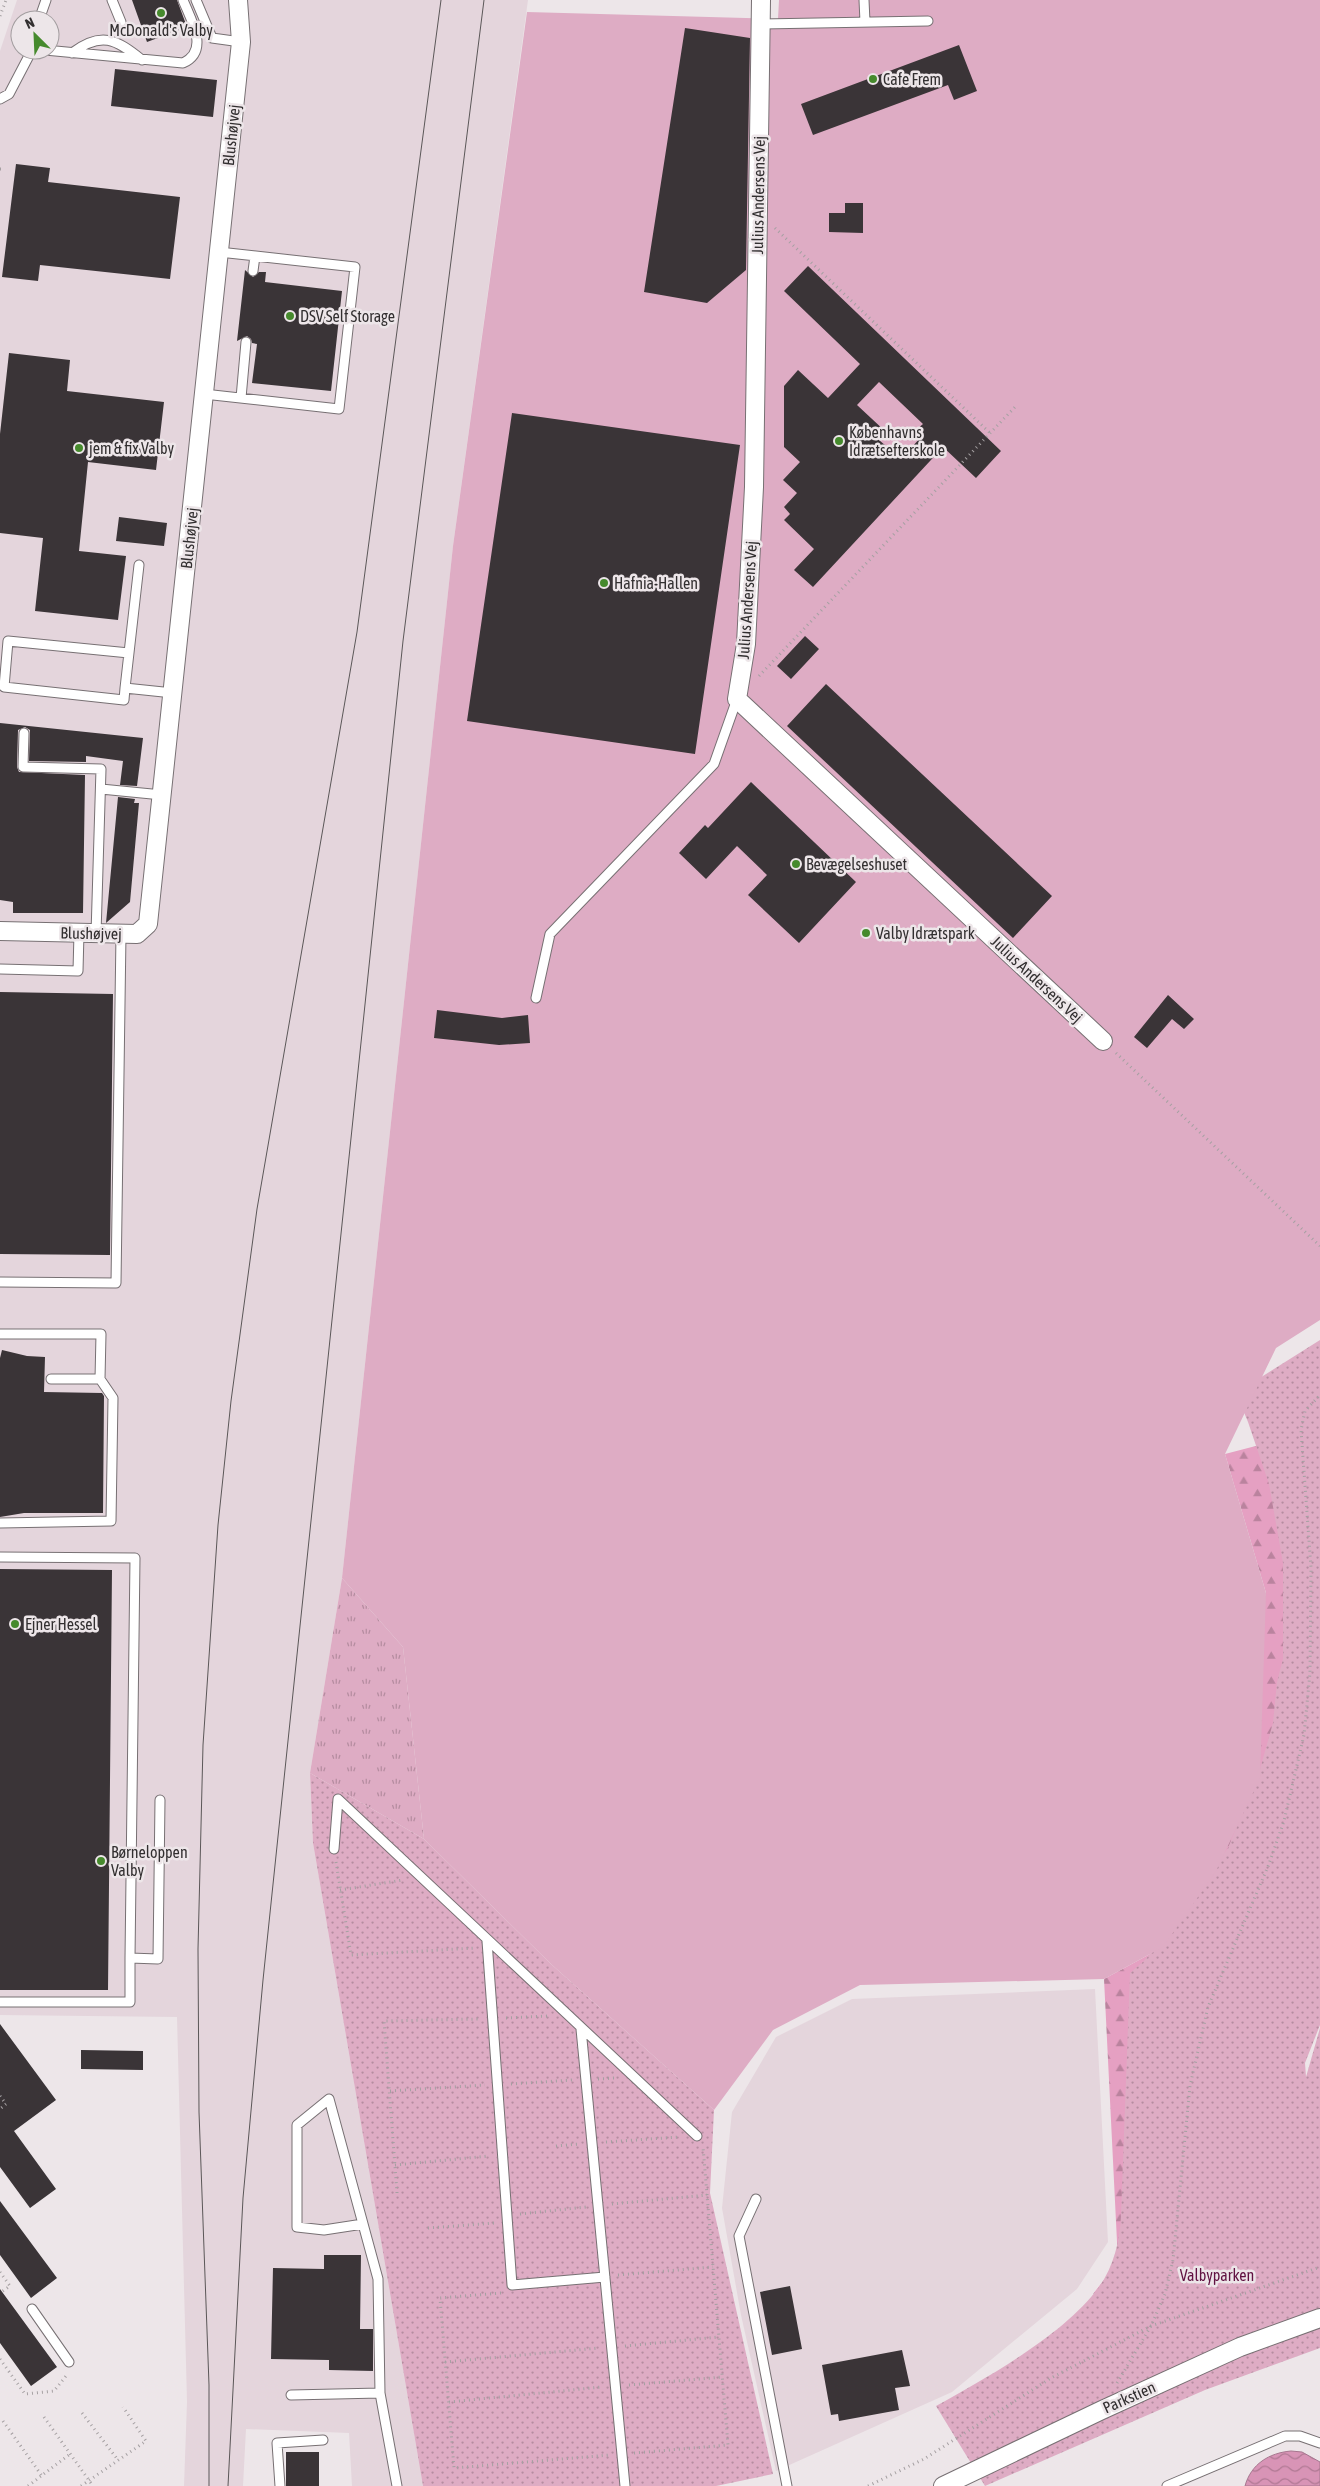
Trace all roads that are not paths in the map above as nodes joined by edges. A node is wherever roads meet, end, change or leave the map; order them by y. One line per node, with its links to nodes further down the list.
1 (112, 0): 8 (lane)
2 (183, 0): 15 (lane)
3 (196, 0): 11 (lane)
4 (238, 0): 11 (street, Blushøjvej)
5 (761, 0): 10 (street, Julius Andersens Vej)
6 (864, 0): 9 (lane)
7 (928, 21): 9 (lane)
8 (121, 22)
9 (865, 22): 10 (lane)
10 (760, 24): 27 (street, Julius Andersens Vej)
11 (241, 42): 17 (street, Blushøjvej)
12 (60, 52): 13 (lane)
13 (72, 53): 15 (lane); 15 (lane)
14 (27, 60): 16 (lane)
15 (142, 60)
16 (0, 99)
17 (219, 252): 18 (lane); 21 (street, Blushøjvej)
18 (255, 256): 19 (lane); 22 (lane)
19 (253, 271)
20 (246, 342): 22 (lane)
21 (204, 394): 22 (lane); 26 (street, Blushøjvej)
22 (241, 398)
23 (139, 565): 24 (lane)
24 (129, 653): 25 (lane); 25 (lane)
25 (125, 688): 26 (lane)
26 (173, 692): 30 (street, Blushøjvej)
27 (737, 699): 35 (lane); 36 (street, Julius Andersens Vej)
28 (24, 733): 29 (lane)
29 (101, 789): 30 (lane); 32 (lane)
30 (162, 795): 33 (street, Blushøjvej)
31 (0, 931): 32 (street, Blushøjvej)
32 (88, 933): 33 (street, Blushøjvej); 34 (lane)
33 (121, 934): 37 (lane)
34 (0, 969)
35 (536, 998)
36 (1102, 1041)
37 (0, 1282)
38 (0, 1334): 39 (lane)
39 (100, 1379): 40 (lane); 41 (lane)
40 (51, 1380)
41 (0, 1522)
42 (0, 1557): 46 (lane)
43 (160, 1800): 46 (lane)
44 (334, 1849): 45 (lane)
45 (487, 1944): 48 (lane); 52 (lane)
46 (130, 1958): 47 (lane)
47 (0, 2002)
48 (581, 2029): 49 (lane); 52 (lane)
49 (697, 2136)
50 (756, 2199): 63 (lane)
51 (363, 2224): 51 (lane); 56 (lane)
52 (605, 2277): 62 (lane)
53 (32, 2309): 55 (lane)
54 (1320, 2318): 64 (street, Parkstien)
55 (68, 2362)
56 (380, 2393): 57 (lane); 61 (lane)
57 (291, 2396)
58 (323, 2440): 60 (lane)
59 (1320, 2443): 65 (lane)
60 (280, 2486)
61 (397, 2486)
62 (625, 2486)
63 (788, 2486)
64 (943, 2486)
65 (1167, 2486)

